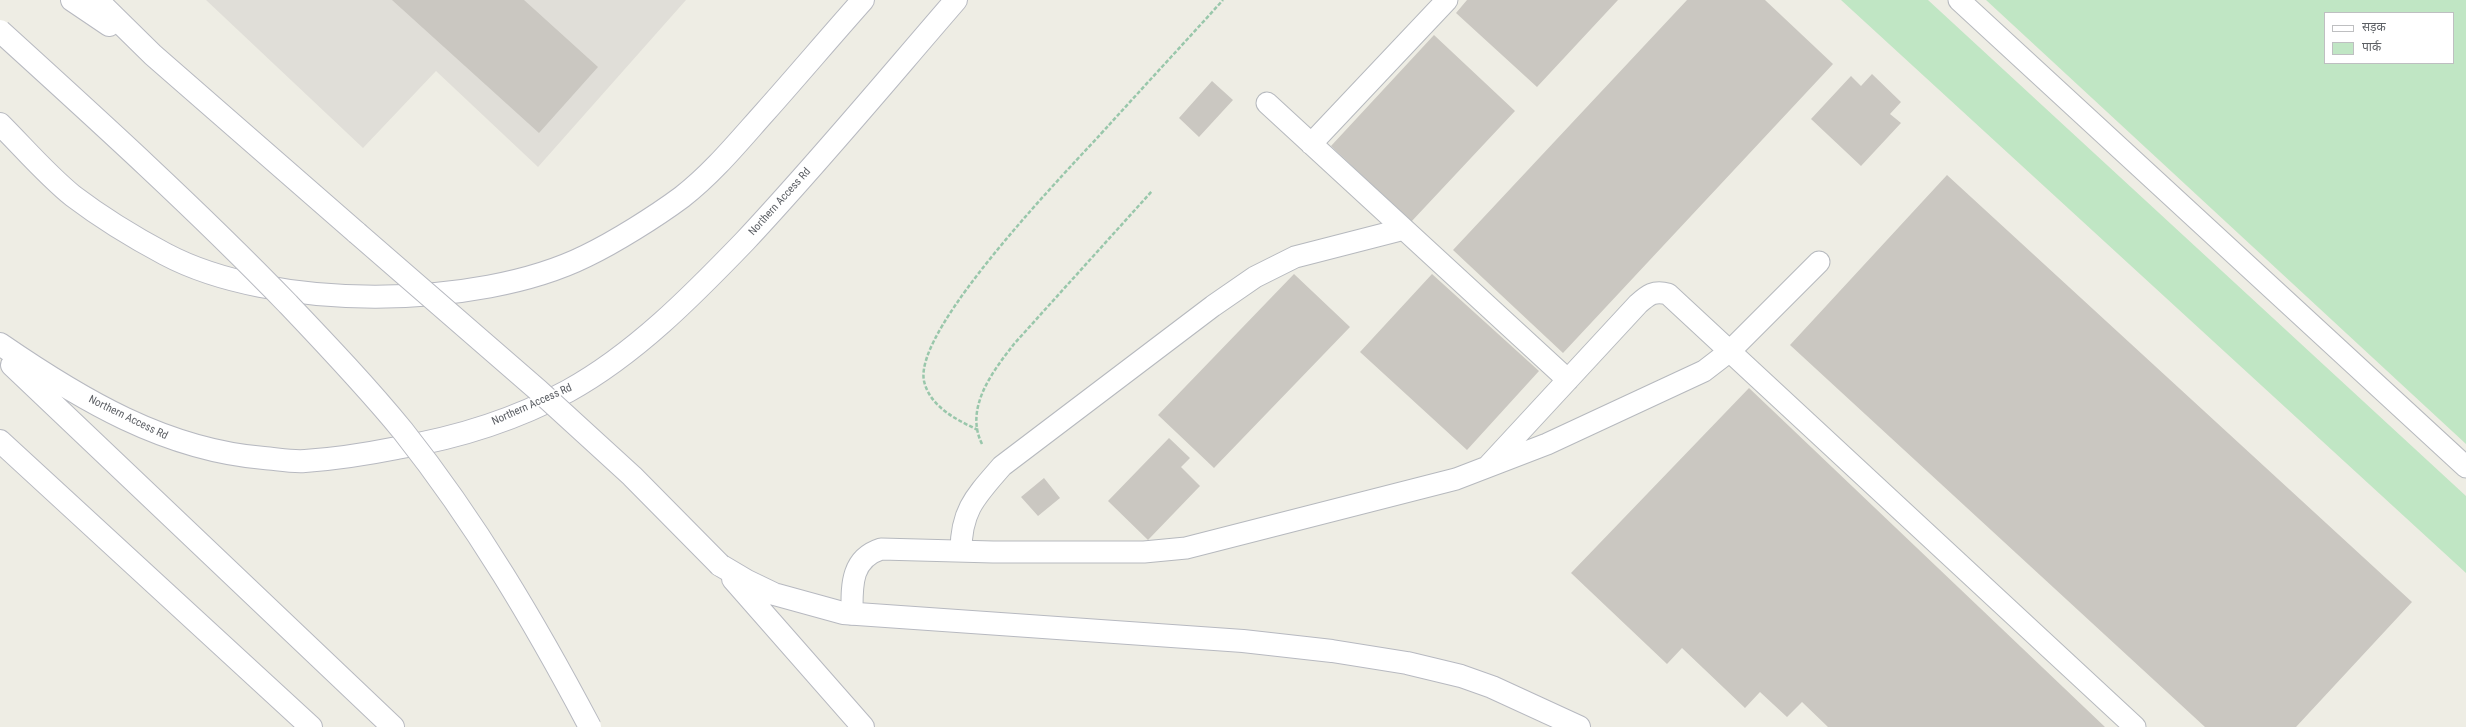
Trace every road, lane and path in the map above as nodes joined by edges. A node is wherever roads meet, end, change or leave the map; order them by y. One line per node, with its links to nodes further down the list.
1 (72, 0): 9 (main road)
2 (97, 0): 9 (main road)
3 (863, 0): 11 (main road)
4 (956, 0): 16 (main road, Northern Access Rd)
5 (1223, 0): 20 (path)
6 (1448, 0): 12 (lane)
7 (1959, 0): 22 (lane)
8 (0, 31): 30 (main road, bridge)
9 (153, 55): 26 (main road, bridge)
10 (1267, 103): 12 (lane)
11 (0, 124)
12 (1311, 144): 14 (lane)
13 (1152, 191): 20 (path)
14 (1404, 229): 19 (lane); 24 (lane)
15 (1819, 262): 17 (lane)
16 (0, 344)
17 (1730, 351): 19 (lane); 23 (lane); 33 (lane)
18 (0, 354): 29 (main road)
19 (1568, 380): 23 (lane)
20 (978, 430): 24 (path)
21 (0, 441): 28 (main road)
22 (2466, 467)
23 (1486, 469): 25 (lane)
24 (998, 471): 25 (lane)
25 (961, 551): 27 (lane)
26 (720, 565): 27 (main road); 31 (main road)
27 (852, 614): 32 (main road)
28 (311, 727)
29 (393, 727)
30 (590, 727)
31 (863, 727)
32 (1579, 727)
33 (2135, 727)

